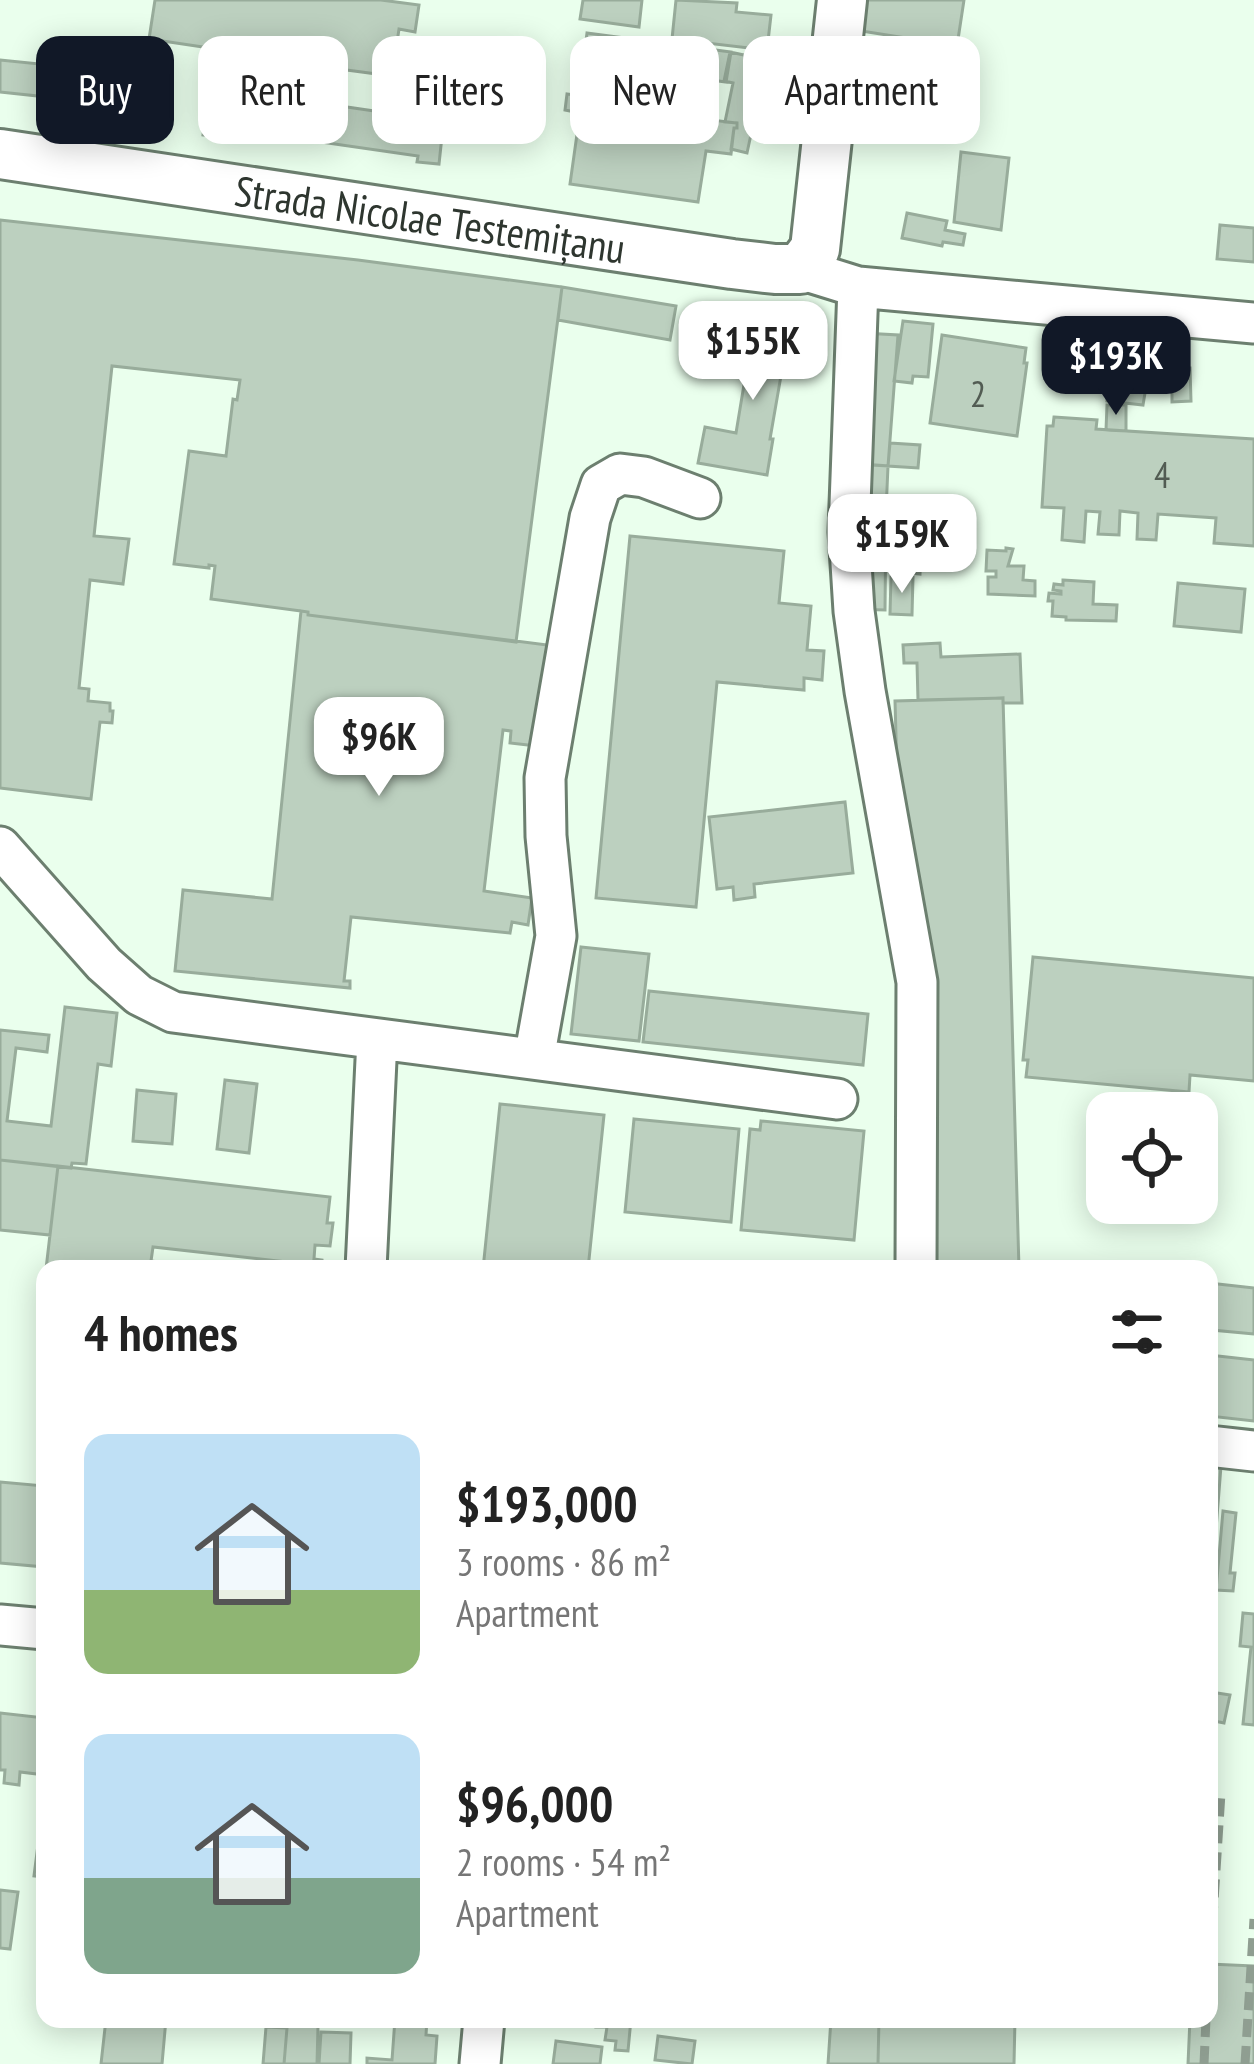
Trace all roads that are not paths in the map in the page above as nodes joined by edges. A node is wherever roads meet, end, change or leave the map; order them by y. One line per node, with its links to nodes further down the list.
1 (842, 0): 3 (main road)
2 (0, 154): 3 (main road, Strada Nicolae Testemițanu)
3 (800, 268): 4 (street)
4 (858, 287): 5 (street); 12 (street)
5 (1254, 323)
6 (700, 498): 9 (street)
7 (0, 847): 8 (street)
8 (377, 1039): 9 (street); 11 (street)
9 (534, 1059): 10 (street)
10 (838, 1100)
11 (366, 1260)
12 (916, 1260)
13 (1218, 1447): 14 (street)
14 (1254, 1451)
15 (0, 1624): 16 (street)
16 (36, 1628)
17 (483, 2028): 18 (street)
18 (480, 2064)

